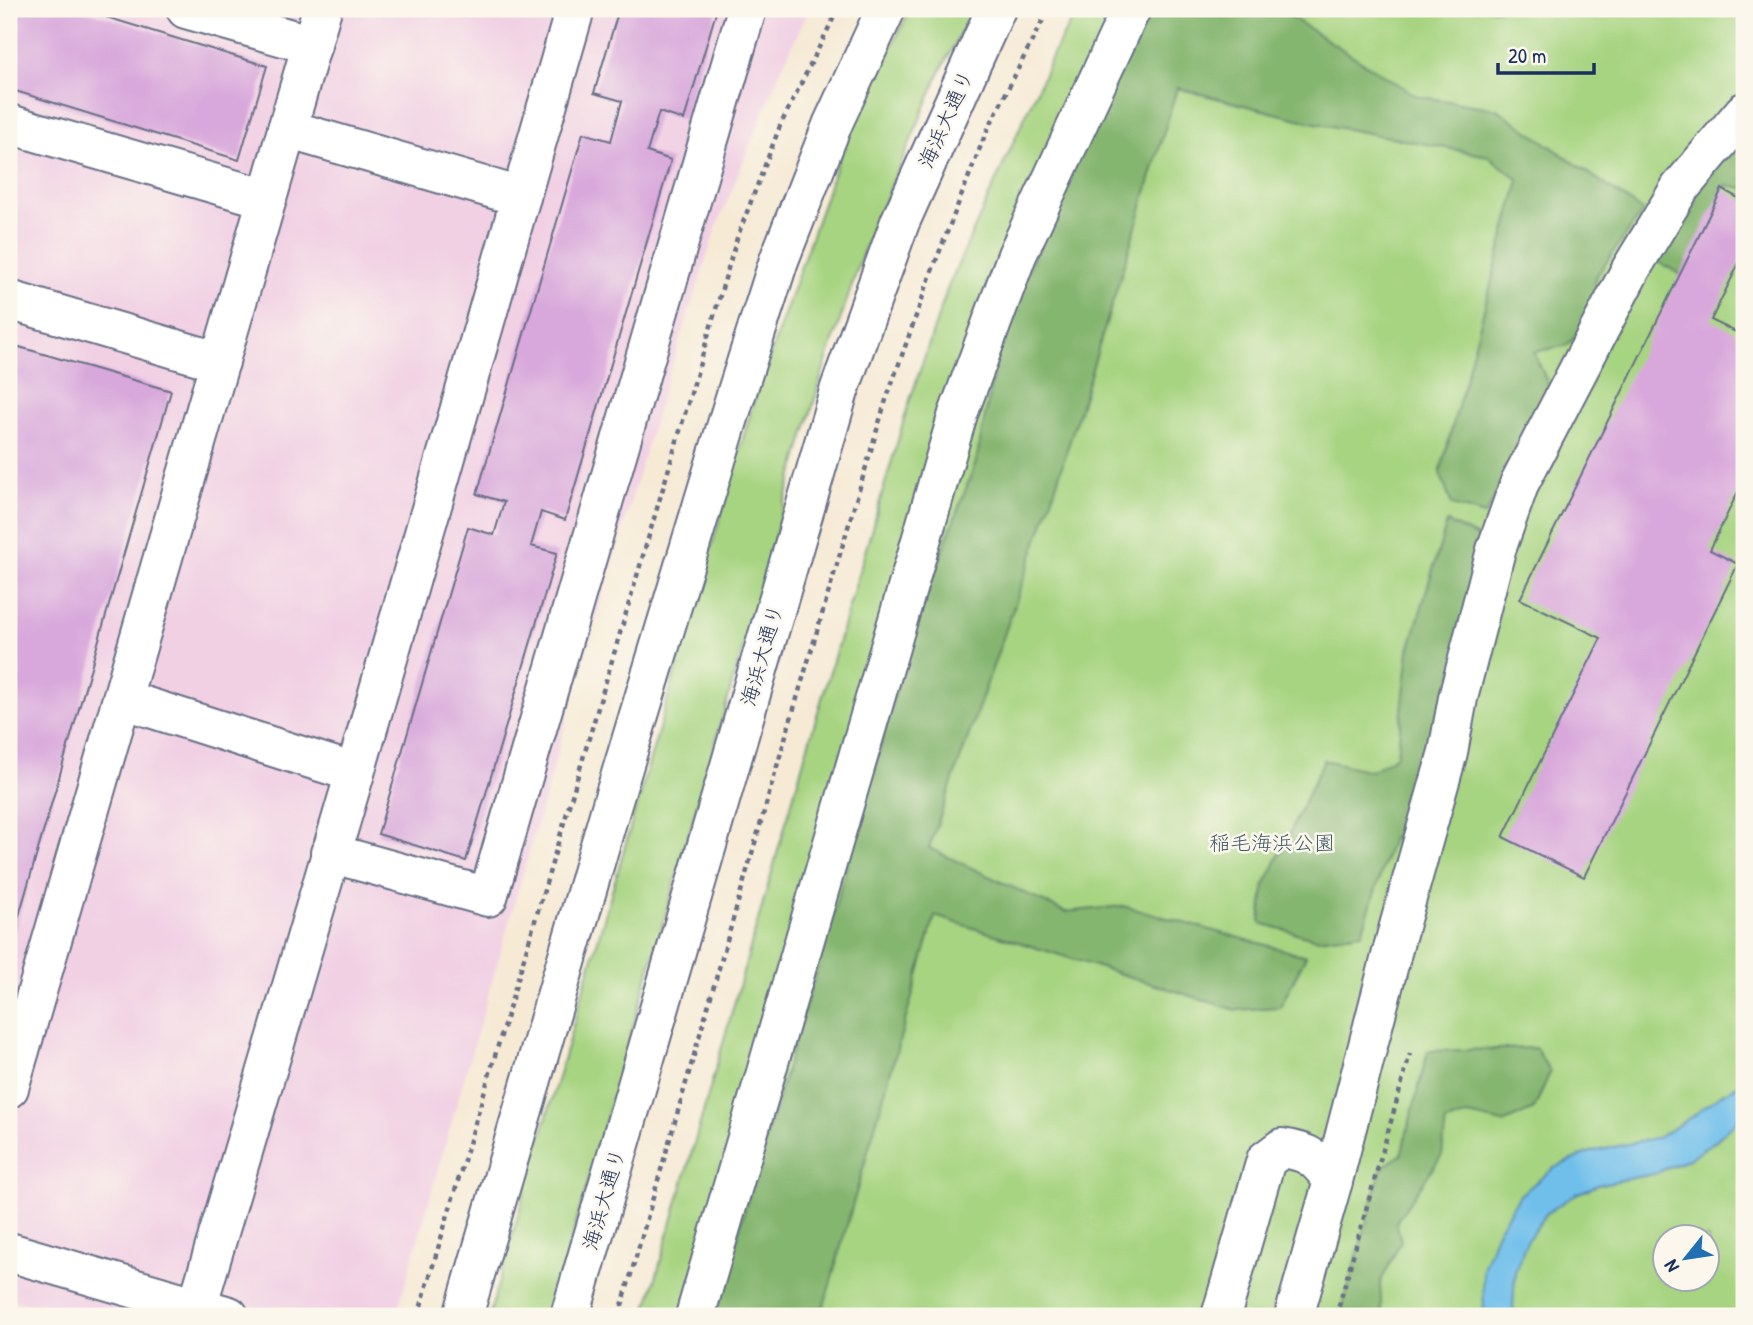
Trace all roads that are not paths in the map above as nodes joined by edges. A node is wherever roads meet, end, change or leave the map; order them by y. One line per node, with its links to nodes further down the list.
1 (186, 9): 8 (street)
2 (323, 9): 8 (street)
3 (575, 9): 12 (street)
4 (747, 9): 18 (street)
5 (886, 9): 24 (street)
6 (996, 9): 25 (street, 海浜大通り)
7 (1131, 9): 26 (street)
8 (312, 46): 11 (street)
9 (1744, 112): 21 (street)
10 (9, 124): 13 (street)
11 (287, 129): 12 (street); 13 (street)
12 (521, 197): 17 (street)
13 (267, 199): 15 (street)
14 (9, 300): 15 (street)
15 (220, 362): 16 (street)
16 (122, 699): 17 (street); 19 (street)
17 (355, 772): 18 (street)
18 (330, 853): 23 (street)
19 (19, 1016): 20 (street)
20 (9, 1088)
21 (1333, 1181): 27 (street); 28 (street)
22 (9, 1252): 23 (street)
23 (213, 1312)
24 (463, 1316)
25 (570, 1316)
26 (695, 1316)
27 (1221, 1316)
28 (1294, 1316)

